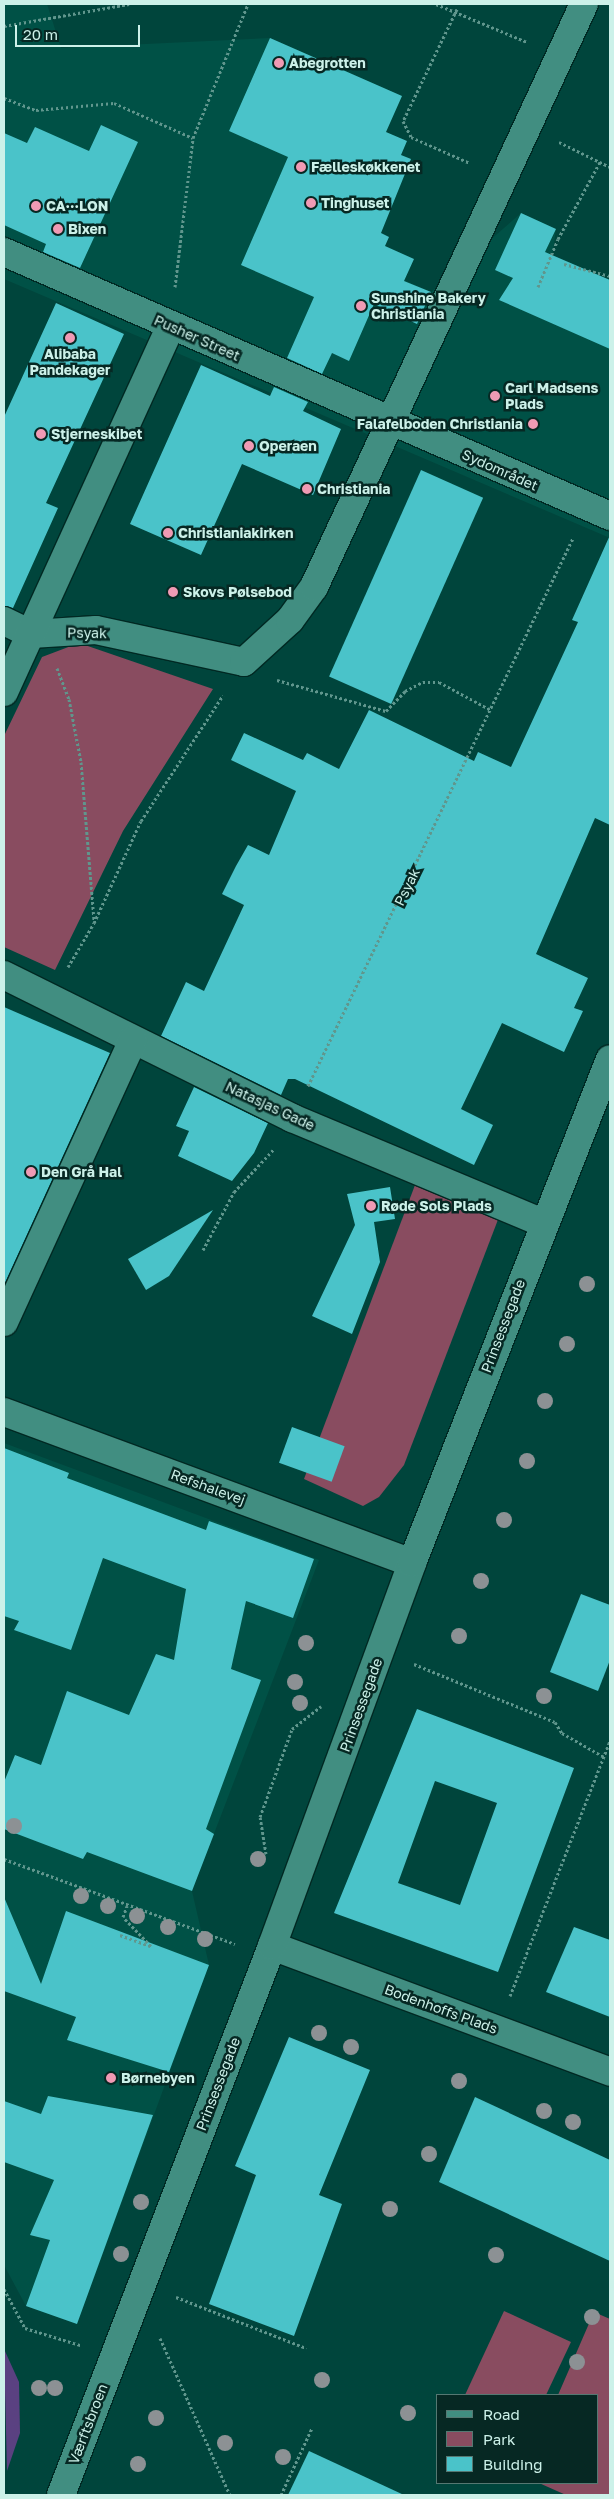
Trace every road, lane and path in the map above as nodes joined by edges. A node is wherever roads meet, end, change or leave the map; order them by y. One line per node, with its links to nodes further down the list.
1 (129, 4): 6 (path)
2 (248, 4): 10 (path)
3 (436, 4): 5 (path)
4 (584, 4): 7 (street)
5 (457, 9): 7 (path); 13 (path)
6 (4, 26)
7 (559, 57): 9 (street)
8 (4, 98): 10 (path)
9 (527, 126): 11 (path); 13 (street)
10 (193, 138): 18 (path)
11 (600, 162): 12 (path); 17 (path)
12 (610, 167)
13 (503, 177): 19 (street)
14 (4, 252): 18 (street, Pusher Street)
15 (564, 264): 16 (path)
16 (610, 276)
17 (538, 287)
18 (170, 327): 19 (street, Pusher Street); 22 (street)
19 (391, 422): 20 (street, Sydområdet); 23 (street)
20 (599, 512): 25 (path, Psyak)
21 (4, 621): 22 (street, Psyak)
22 (31, 634): 23 (street, Psyak); 24 (street); 26 (path)
23 (244, 662): 25 (path); 26 (path)
24 (4, 692)
25 (491, 710): 31 (path, Psyak)
26 (94, 923): 28 (path)
27 (4, 975): 28 (street, Natasjas Gade)
28 (50, 997): 29 (street, Natasjas Gade)
29 (133, 1040): 31 (street, Natasjas Gade); 34 (street)
30 (610, 1059): 32 (street, Prinsessegade)
31 (292, 1118): 32 (street, Natasjas Gade); 33 (path, Psyak)
32 (543, 1223): 36 (street, Prinsessegade)
33 (203, 1250)
34 (4, 1322)
35 (4, 1412): 36 (street, Refshalevej)
36 (412, 1563): 37 (street, Prinsessegade)
37 (381, 1650): 39 (path); 43 (street, Prinsessegade)
38 (610, 1741): 39 (path)
39 (604, 1757): 44 (path)
40 (4, 1859): 41 (path)
41 (127, 1906): 42 (path); 43 (path)
42 (120, 1935)
43 (270, 1951): 44 (street, Bodenhoffs Plads); 46 (street, Prinsessegade)
44 (497, 2029): 45 (street, Bodenhoffs Plads)
45 (610, 2072)
46 (140, 2287): 48 (path); 49 (street, Prinsessegade); 52 (path)
47 (4, 2289): 49 (path)
48 (306, 2348)
49 (115, 2353): 51 (street, Værftsbroen)
50 (312, 2428): 53 (path)
51 (61, 2495)
52 (230, 2495)
53 (281, 2495)

